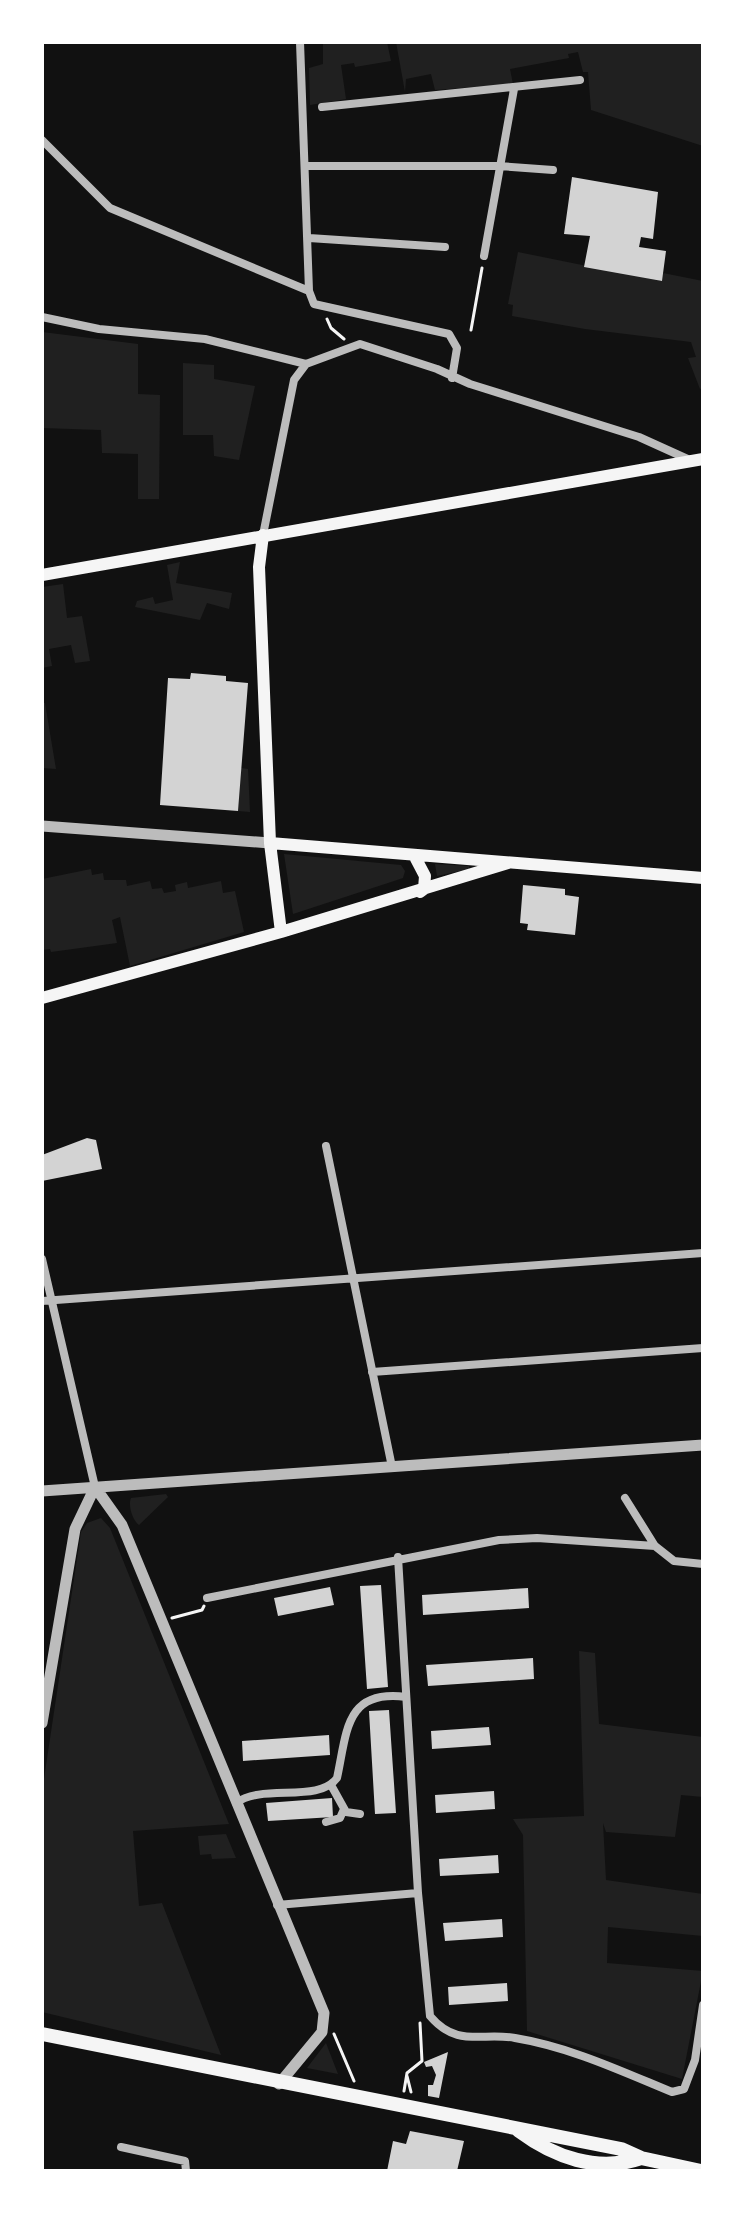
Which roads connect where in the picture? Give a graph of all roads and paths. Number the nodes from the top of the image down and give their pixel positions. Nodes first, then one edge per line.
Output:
1 (300, 42) edge
2 (580, 80) dead end
3 (514, 89) junction
4 (322, 107) dead end
5 (42, 140) edge
6 (306, 166) junction
7 (499, 166) junction
8 (553, 170) dead end
9 (309, 238) junction
10 (445, 247) dead end
11 (484, 256) joint
12 (309, 291) junction
13 (42, 317) edge
14 (331, 328) dead end
15 (471, 330) dead end
16 (346, 346) junction
17 (306, 364) junction
18 (452, 378) junction
19 (698, 460) edge
20 (263, 535) junction
21 (42, 575) edge
22 (42, 826) edge
23 (270, 843) junction
24 (414, 855) junction
25 (508, 863) junction
26 (703, 878) edge
27 (420, 892) junction
28 (281, 932) junction
29 (42, 998) edge
30 (326, 1146) dead end
31 (703, 1253) edge
32 (42, 1259) edge
33 (353, 1279) junction
34 (46, 1300) edge
35 (703, 1348) edge
36 (372, 1372) junction
37 (703, 1445) edge
38 (392, 1467) junction
39 (95, 1487) junction
40 (42, 1491) edge
41 (625, 1498) dead end
42 (655, 1546) junction
43 (398, 1557) junction
44 (703, 1564) edge
45 (207, 1598) joint
46 (162, 1621) junction
47 (406, 1697) junction
48 (42, 1723) edge
49 (331, 1785) junction
50 (236, 1803) junction
51 (344, 1809) junction
52 (360, 1814) dead end
53 (326, 1822) dead end
54 (418, 1893) junction
55 (277, 1905) junction
56 (703, 2005) edge
57 (428, 2011) junction
58 (332, 2031) dead end
59 (42, 2034) edge
60 (354, 2081) dead end
61 (279, 2084) junction
62 (407, 2109) junction
63 (518, 2131) junction
64 (121, 2147) dead end
65 (641, 2158) junction
66 (587, 2162) junction
67 (603, 2168) edge
68 (186, 2171) edge
69 (572, 2171) edge
70 (701, 2171) edge

1 - 6 street
2 - 3 street
3 - 4 street
3 - 7 street
5 - 12 street
6 - 7 street
6 - 9 street
7 - 8 street
7 - 11 street
9 - 10 street
9 - 12 street
11 - 15 path
12 - 18 street
13 - 17 street
14 - 16 path
16 - 17 street
16 - 18 street
17 - 20 street
18 - 19 street
19 - 20 main road
20 - 21 main road
20 - 23 main road
22 - 23 street
23 - 24 main road
23 - 28 main road
24 - 25 main road
24 - 27 main road
25 - 26 main road
25 - 27 main road
27 - 28 main road
28 - 29 main road
30 - 33 street
31 - 33 street
32 - 34 street
33 - 34 street
33 - 36 street
34 - 39 street
35 - 36 street
36 - 38 street
37 - 38 street
38 - 39 street
39 - 40 street
39 - 46 street
39 - 48 street
41 - 42 street
42 - 43 street
42 - 44 street
43 - 45 street
43 - 47 street
45 - 46 path
46 - 50 street
47 - 49 street
47 - 54 street
49 - 50 street
49 - 51 street
50 - 55 street
51 - 52 street
51 - 53 street
54 - 55 street
54 - 57 street
55 - 61 street
56 - 57 street
57 - 62 path
58 - 60 path
59 - 61 main road
61 - 62 main road
62 - 63 main road
63 - 65 main road
63 - 66 main road
64 - 68 street
65 - 67 main road
65 - 70 main road
66 - 67 main road
66 - 69 street

